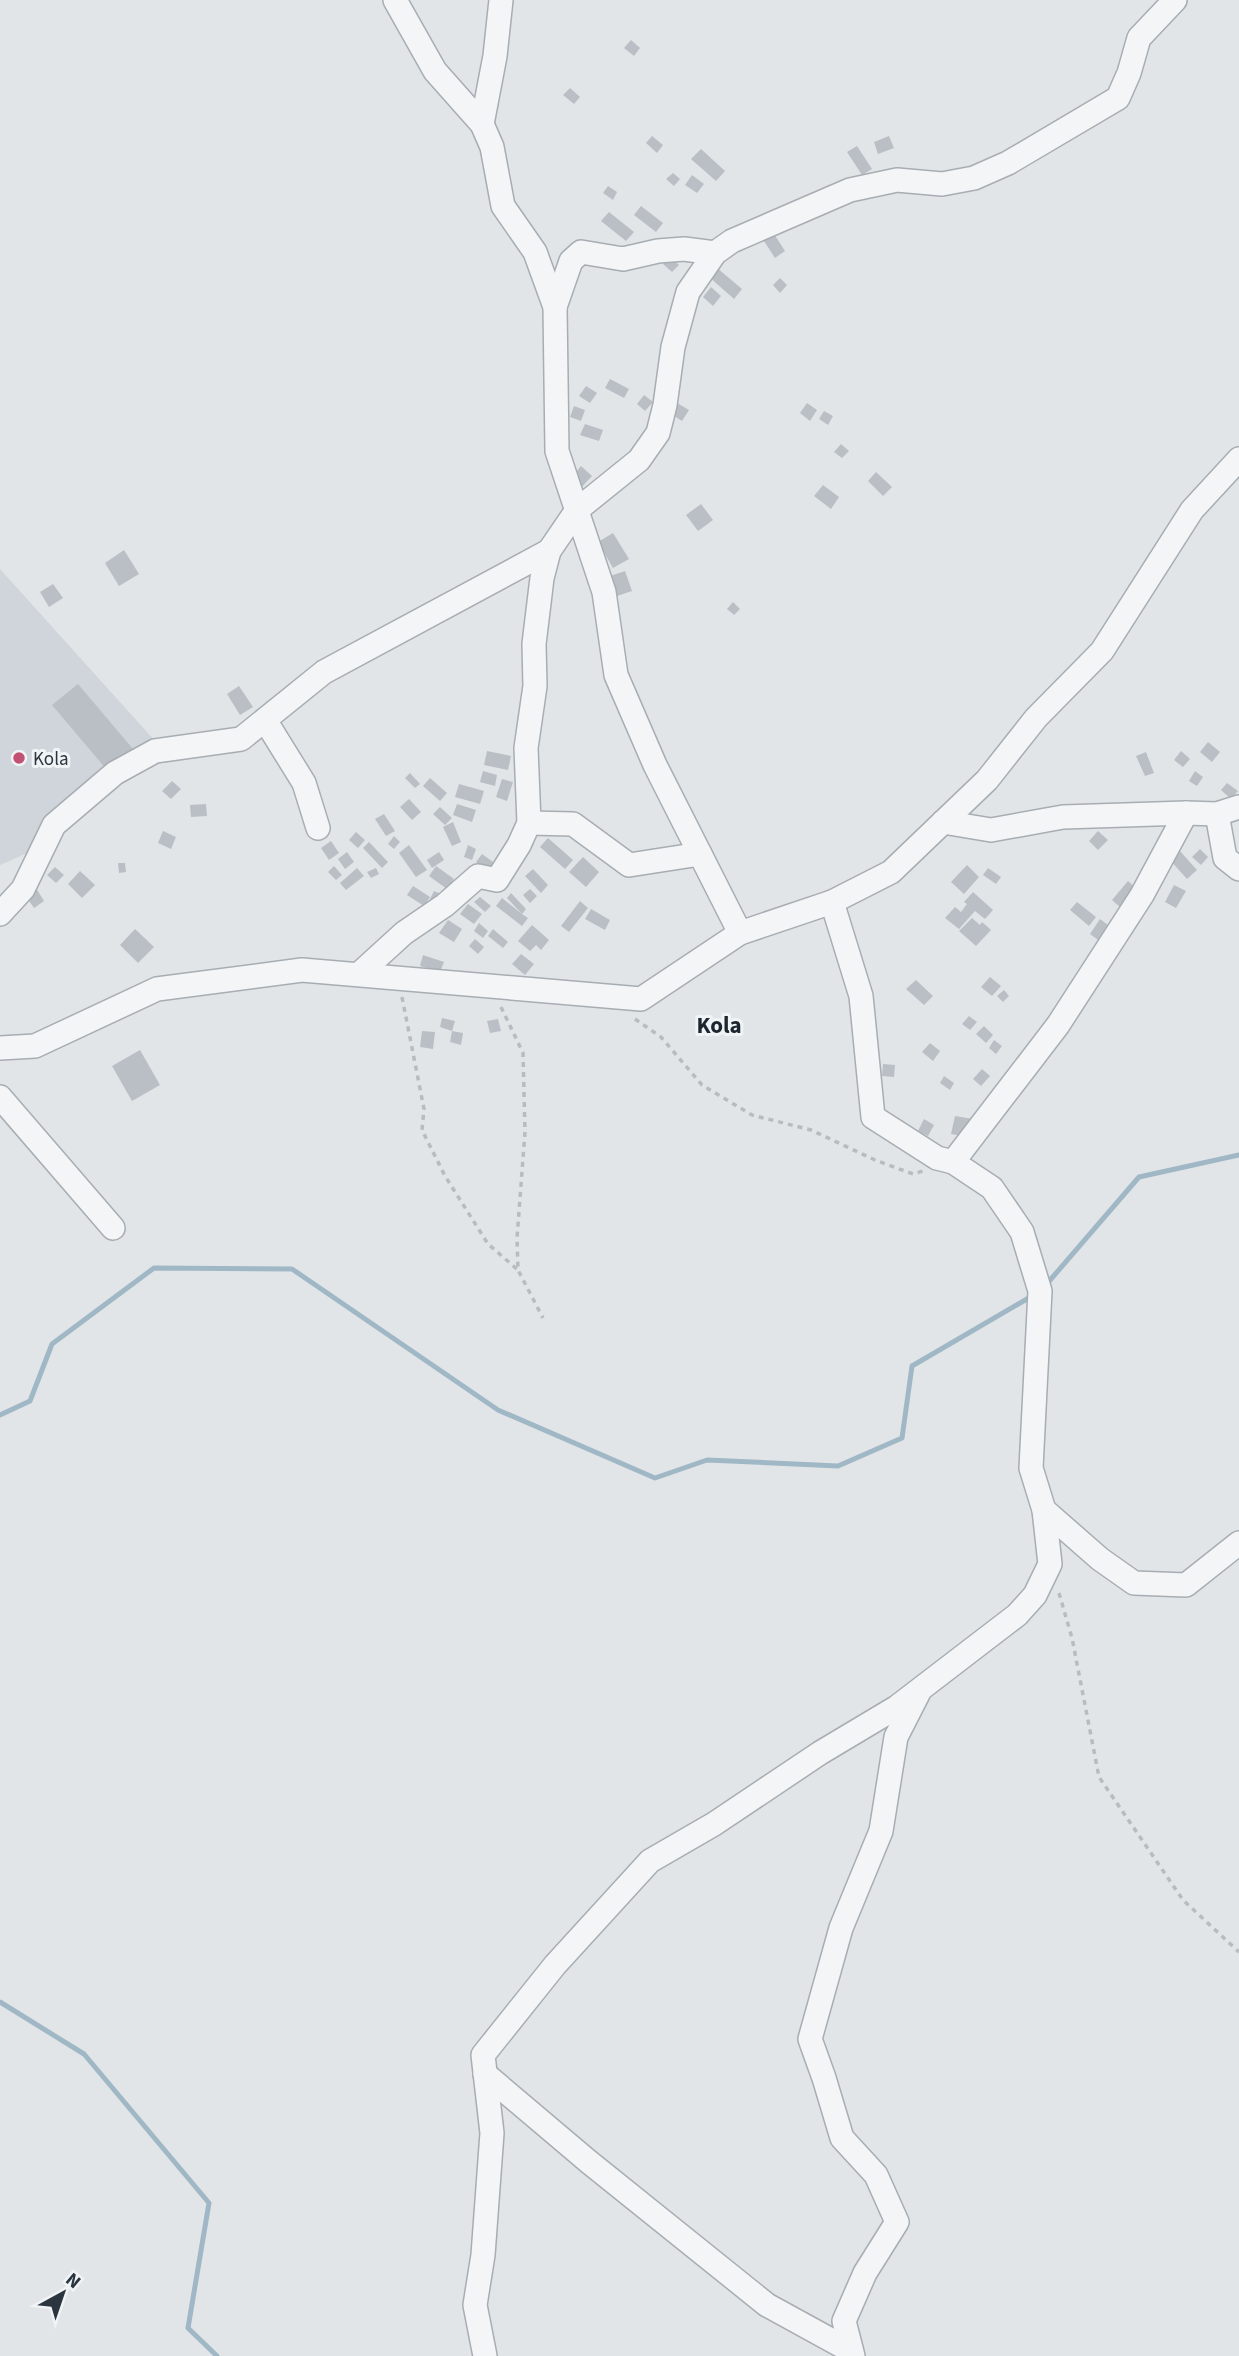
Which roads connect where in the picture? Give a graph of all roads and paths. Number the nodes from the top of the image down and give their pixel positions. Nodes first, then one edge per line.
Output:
1 (395, 0) edge
2 (501, 0) edge
3 (1175, 0) edge
4 (482, 124) junction
5 (715, 253) junction
6 (555, 307) junction
7 (1239, 459) edge
8 (577, 510) junction
9 (549, 551) junction
10 (265, 720) junction
11 (1228, 811) edge
12 (1186, 813) junction
13 (943, 822) junction
14 (529, 823) junction
15 (318, 828) dead end
16 (700, 854) junction
17 (1239, 869) edge
18 (832, 902) junction
19 (0, 914) edge
20 (740, 933) junction
21 (359, 974) junction
22 (398, 978) junction
23 (491, 986) junction
24 (631, 1016) dead end
25 (0, 1048) edge
26 (0, 1097) edge
27 (953, 1162) junction
28 (113, 1228) dead end
29 (517, 1270) junction
30 (543, 1318) dead end
31 (1044, 1510) junction
32 (1239, 1543) edge
33 (1050, 1564) junction
34 (921, 1688) junction
35 (1239, 1952) edge
36 (485, 2074) junction
37 (852, 2354) edge
38 (485, 2356) edge

1 - 4 street
2 - 4 street
3 - 5 street
4 - 6 street
5 - 6 street
5 - 8 street
6 - 8 street
7 - 13 street
8 - 9 street
8 - 16 street
9 - 10 street
9 - 14 street
10 - 15 street
10 - 19 street
11 - 12 street
11 - 17 street
12 - 13 street
12 - 27 street
13 - 18 street
14 - 16 street
14 - 21 street
16 - 20 street
18 - 20 street
18 - 27 street
20 - 23 street
21 - 22 street
21 - 25 street
22 - 23 street
22 - 29 path
23 - 29 path
24 - 27 path
26 - 28 street
27 - 31 street
29 - 30 path
31 - 32 street
31 - 33 street
33 - 34 street
33 - 35 path
34 - 36 street
34 - 37 street
36 - 37 street
36 - 38 street

